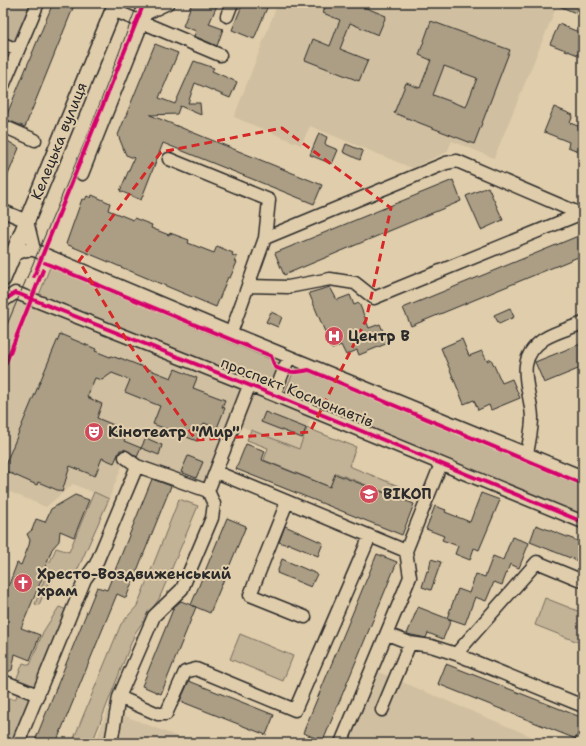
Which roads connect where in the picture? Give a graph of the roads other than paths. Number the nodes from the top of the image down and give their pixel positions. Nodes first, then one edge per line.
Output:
1 (38, 3) edge
2 (168, 3) edge
3 (232, 3) edge
4 (114, 6) edge
5 (146, 13) edge
6 (227, 16) dead end
7 (3, 44) edge
8 (18, 50) junction
9 (220, 55) dead end
10 (3, 86) edge
11 (3, 126) edge
12 (35, 140) dead end
13 (169, 159) dead end
14 (82, 174) dead end
15 (3, 211) edge
16 (581, 214) edge
17 (27, 221) junction
18 (265, 238) junction
19 (34, 250) junction
20 (13, 255) junction
21 (4, 277) edge
22 (248, 286) junction
23 (15, 293) junction
24 (3, 301) edge
25 (583, 322) edge
26 (230, 333) junction
27 (289, 357) junction
28 (249, 386) junction
29 (274, 395) junction
30 (527, 454) junction
31 (125, 457) dead end
32 (440, 464) junction
33 (137, 466) junction
34 (216, 472) junction
35 (583, 477) edge
36 (208, 491) junction
37 (287, 502) junction
38 (583, 522) edge
39 (370, 536) junction
40 (406, 551) junction
41 (583, 581) edge
42 (305, 617) dead end
43 (387, 634) junction
44 (410, 643) junction
45 (456, 654) junction
46 (3, 681) edge
47 (38, 695) junction
48 (119, 697) junction
49 (583, 706) edge
50 (382, 710) dead end
51 (18, 743) edge
52 (112, 743) edge
53 (340, 743) edge

1 - 8 street
2 - 5 street
3 - 6 street
4 - 5 street
4 - 17 main road, Келецька вулиця
5 - 9 street
5 - 14 street
7 - 8 street
8 - 10 street
11 - 12 street
13 - 18 street
15 - 17 street
16 - 18 street
16 - 22 street
17 - 19 street
17 - 20 main road, Келецька вулиця
18 - 22 street
19 - 20 street
19 - 26 street, проспект Космонавтів
20 - 21 main road, Келецька вулиця
21 - 23 street
22 - 26 street
23 - 24 street
23 - 28 street, проспект Космонавтів
25 - 30 street
26 - 27 street, проспект Космонавтів
27 - 29 street
27 - 30 street, проспект Космонавтів
28 - 29 street, проспект Космонавтів
28 - 34 street
29 - 32 street, проспект Космонавтів
30 - 35 street, проспект Космонавтів
31 - 33 street
32 - 38 street, проспект Космонавтів
32 - 40 street
33 - 36 street
33 - 47 street
34 - 36 street
34 - 37 street
36 - 48 street
37 - 39 street
37 - 42 street
39 - 40 street
39 - 48 street
40 - 43 street
41 - 45 street
43 - 44 street
43 - 53 street
44 - 45 street
44 - 50 street
45 - 49 street
46 - 47 street
47 - 51 street
48 - 52 street

